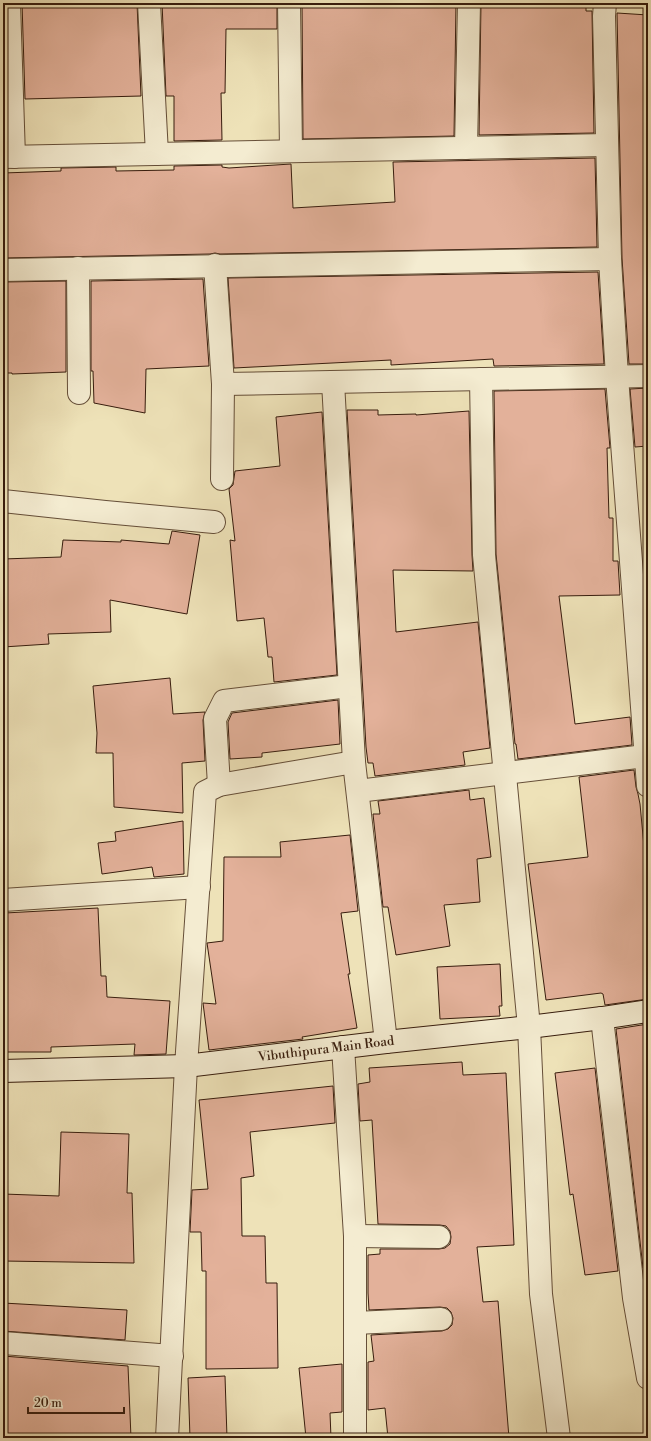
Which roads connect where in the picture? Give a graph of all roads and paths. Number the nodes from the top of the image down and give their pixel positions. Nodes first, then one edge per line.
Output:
1 (9, 3) edge
2 (149, 3) edge
3 (289, 3) edge
4 (469, 3) edge
5 (605, 3) edge
6 (606, 145) junction
7 (466, 148) junction
8 (291, 151) junction
9 (157, 154) junction
10 (9, 157) edge
11 (610, 259) junction
12 (215, 266) junction
13 (78, 268) junction
14 (3, 270) edge
15 (648, 376) edge
16 (617, 377) junction
17 (480, 379) junction
18 (333, 382) junction
19 (223, 384) junction
20 (79, 393) dead end
21 (222, 480) dead end
22 (3, 501) edge
23 (214, 522) dead end
24 (349, 686) junction
25 (645, 756) junction
26 (354, 762) junction
27 (506, 773) junction
28 (219, 785) junction
29 (648, 786) edge
30 (358, 791) junction
31 (199, 887) junction
32 (3, 900) edge
33 (648, 1011) edge
34 (602, 1018) junction
35 (529, 1027) junction
36 (386, 1042) junction
37 (343, 1047) junction
38 (186, 1066) junction
39 (3, 1071) edge
40 (355, 1236) junction
41 (439, 1237) dead end
42 (441, 1319) dead end
43 (355, 1323) junction
44 (3, 1343) edge
45 (172, 1356) junction
46 (648, 1378) edge
47 (167, 1438) edge
48 (355, 1438) edge
49 (559, 1438) edge

1 - 10 street
2 - 9 street
3 - 8 street
4 - 7 street
5 - 6 street
6 - 7 street
6 - 11 street
7 - 8 street
8 - 9 street
9 - 10 street
11 - 12 street
11 - 16 street
12 - 13 street
12 - 19 street
13 - 14 street
13 - 20 street
15 - 16 street
16 - 17 street
16 - 25 street
17 - 18 street
17 - 27 street
18 - 19 street
18 - 24 street
19 - 21 street
22 - 23 street
24 - 26 street
24 - 28 street
25 - 27 street
25 - 29 street
26 - 28 street
26 - 30 street
27 - 30 street
27 - 35 street
28 - 31 street
30 - 36 street
31 - 32 street
31 - 38 street
33 - 34 street, Vibuthipura Main Road
34 - 35 street, Vibuthipura Main Road
34 - 46 street
35 - 36 street, Vibuthipura Main Road
35 - 49 street
36 - 37 street, Vibuthipura Main Road
37 - 38 street, Vibuthipura Main Road
37 - 40 street
38 - 39 street, Vibuthipura Main Road
38 - 45 street
40 - 41 street
40 - 43 street
42 - 43 street
43 - 48 street
44 - 45 street
45 - 47 street

